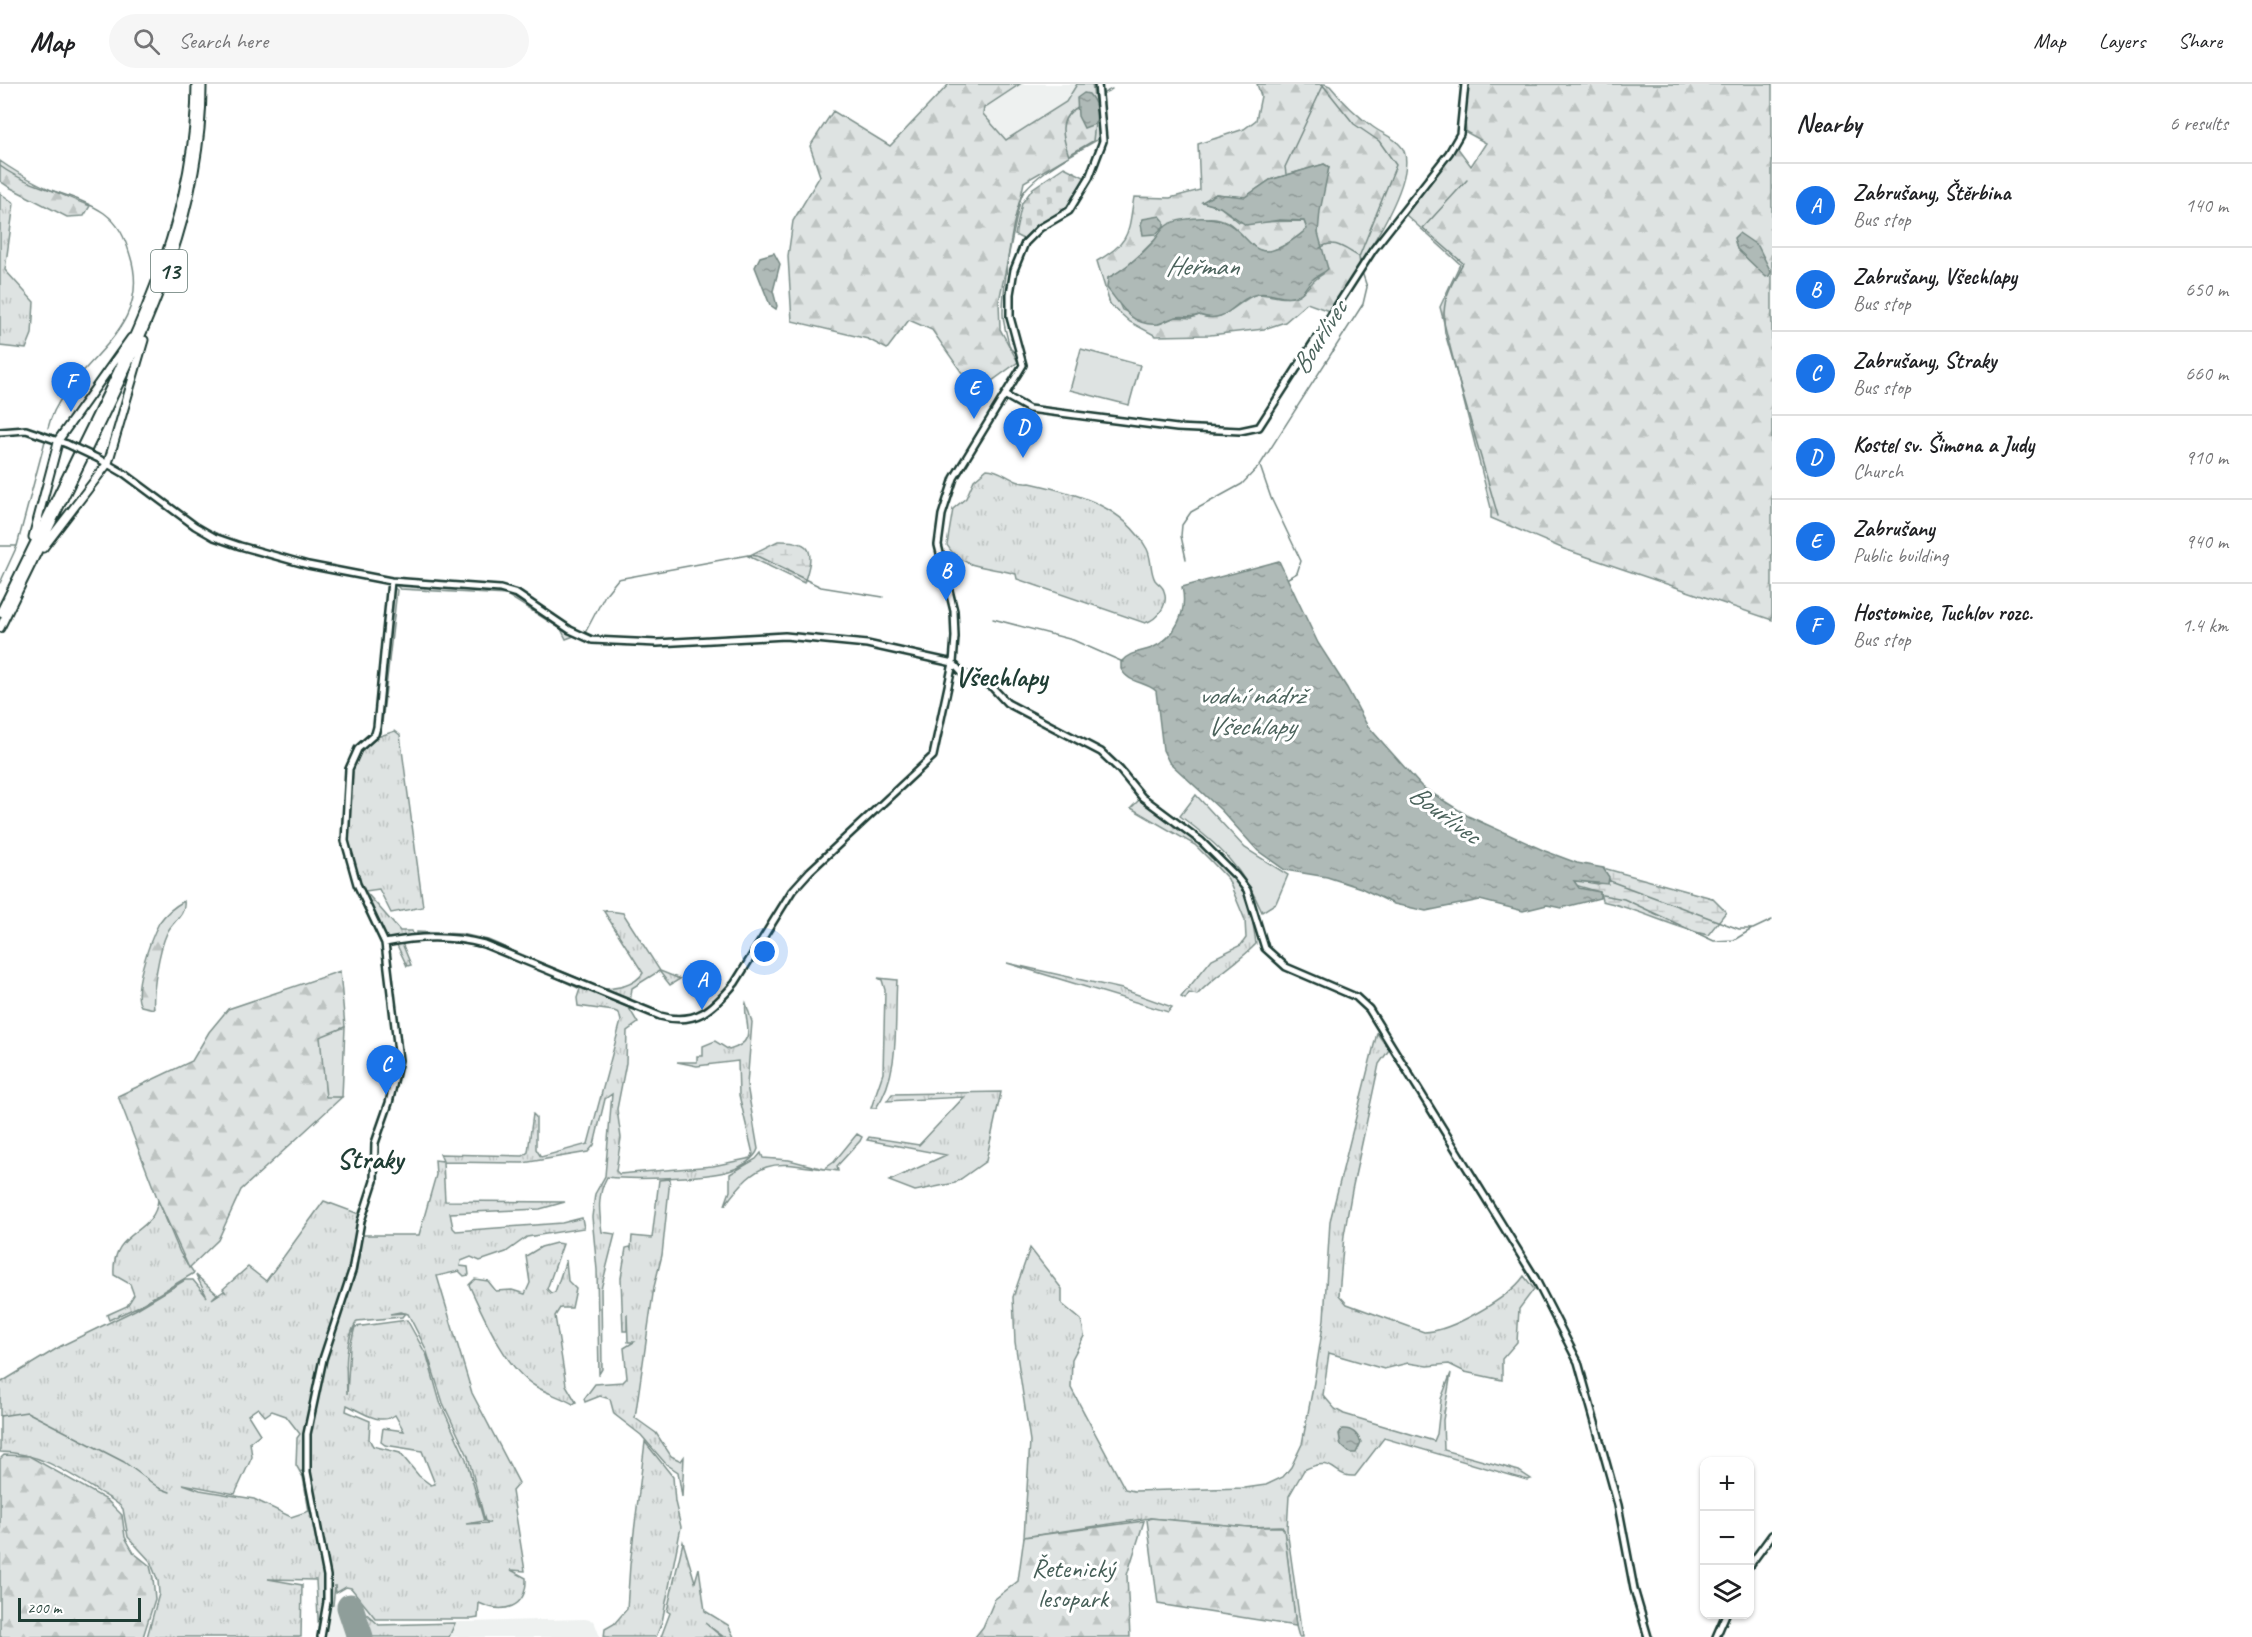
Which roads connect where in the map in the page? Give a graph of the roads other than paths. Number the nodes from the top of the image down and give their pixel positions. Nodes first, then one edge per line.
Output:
1 (196, 84) edge
2 (202, 84) edge
3 (1098, 84) edge
4 (1465, 84) edge
5 (150, 319) junction
6 (141, 323) junction
7 (1006, 396) junction
8 (0, 432) edge
9 (59, 439) junction
10 (108, 464) junction
11 (30, 559) junction
12 (391, 581) junction
13 (0, 613) edge
14 (0, 628) edge
15 (953, 663) junction
16 (385, 943) junction
17 (1772, 1535) edge
18 (1754, 1558) edge
19 (1724, 1619) edge
20 (321, 1637) edge
21 (1648, 1637) edge
22 (1716, 1637) edge

1 - 6 highway, 13
2 - 5 highway, 13
3 - 7 street
4 - 7 street
5 - 10 highway
5 - 11 highway, 13
6 - 9 highway
6 - 11 highway, 13
7 - 15 street
8 - 9 street
9 - 10 street, bridge
9 - 11 highway
10 - 11 highway
10 - 12 street
11 - 13 highway, 13
11 - 14 highway, 13
12 - 15 street
12 - 16 street
15 - 16 street
15 - 21 street
16 - 20 street
17 - 18 street
19 - 22 street

